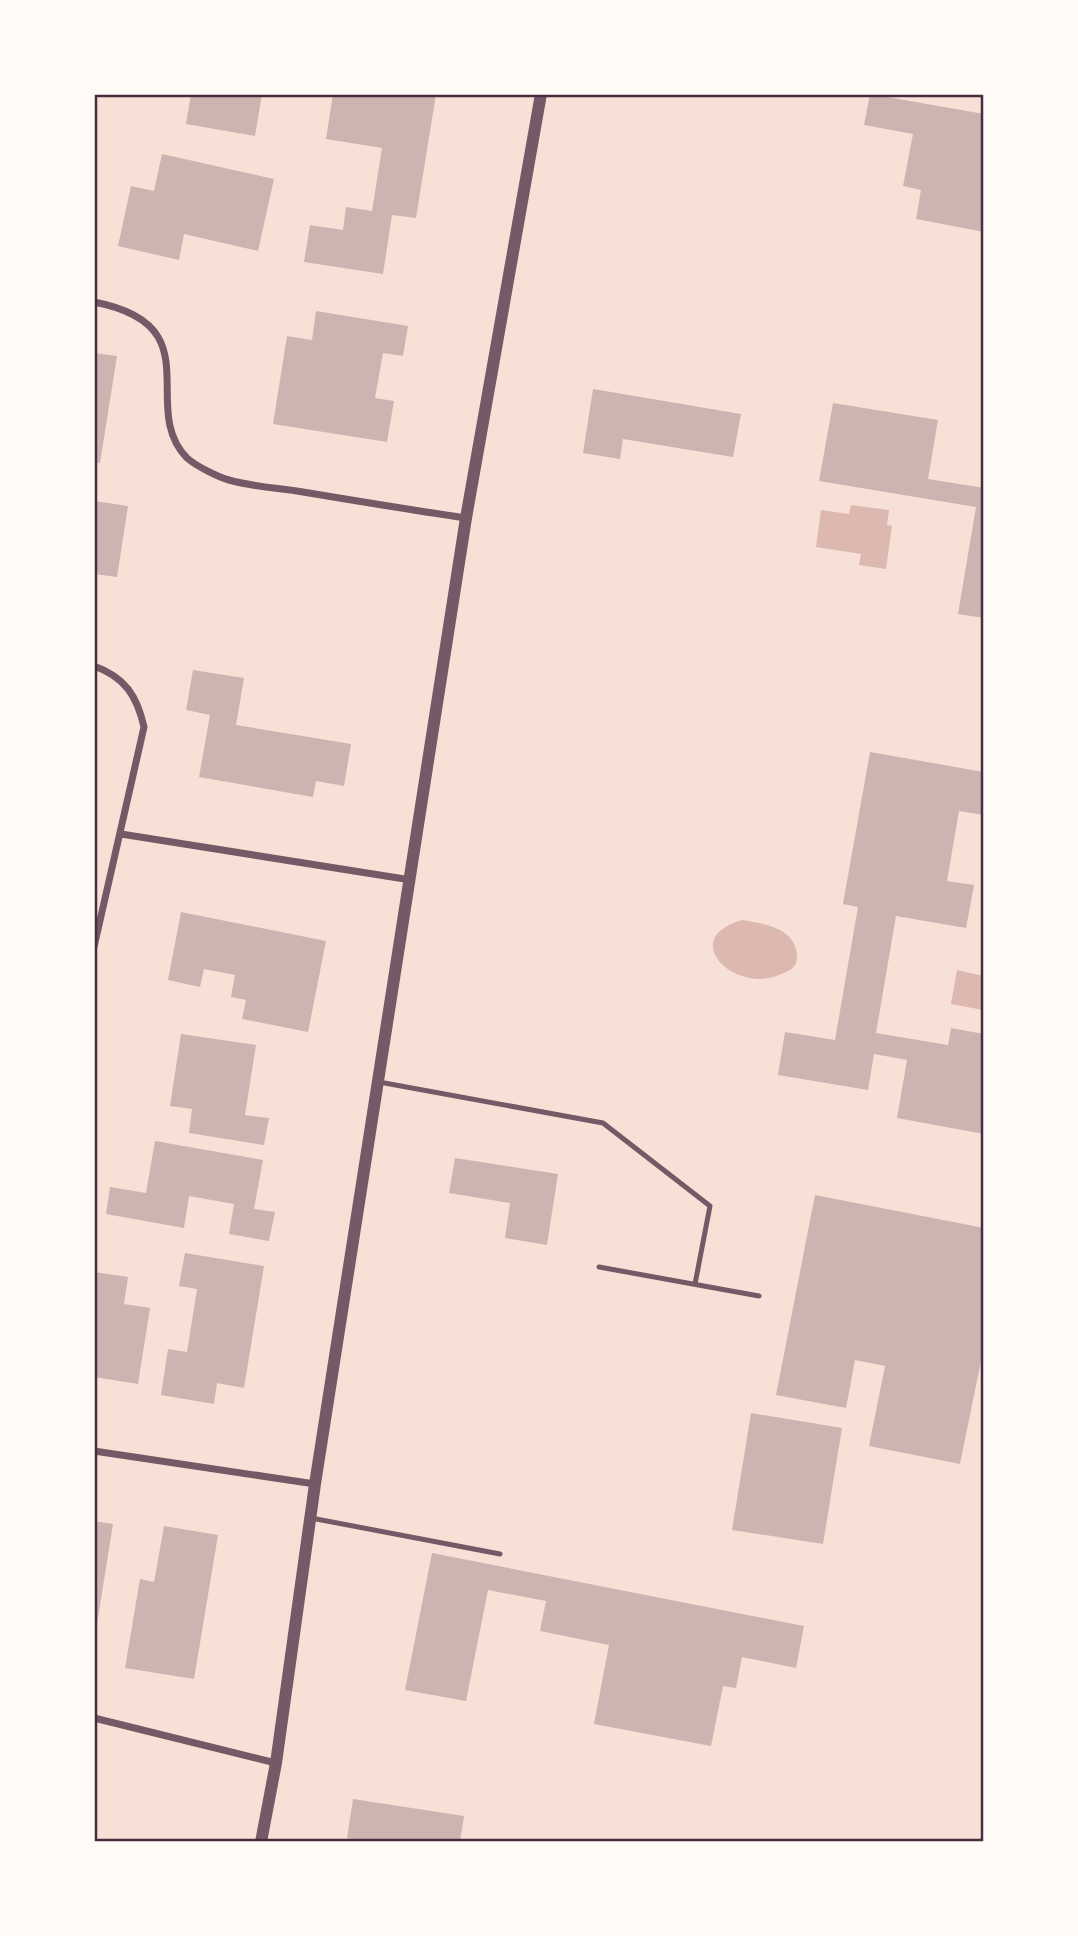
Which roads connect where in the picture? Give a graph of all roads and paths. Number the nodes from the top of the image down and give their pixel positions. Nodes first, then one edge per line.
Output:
1 (541, 94) edge
2 (94, 302) edge
3 (466, 518) junction
4 (94, 666) edge
5 (121, 834) junction
6 (411, 880) junction
7 (94, 947) edge
8 (379, 1082) junction
9 (599, 1267) dead end
10 (695, 1284) junction
11 (759, 1296) dead end
12 (94, 1451) edge
13 (315, 1484) junction
14 (311, 1518) junction
15 (500, 1554) dead end
16 (94, 1718) edge
17 (276, 1763) junction
18 (261, 1842) edge

1 - 3 street
2 - 3 street
3 - 6 street
4 - 5 street
5 - 6 street
5 - 7 street
6 - 8 street
8 - 10 lane
8 - 13 street
9 - 10 lane
10 - 11 lane
12 - 13 street
13 - 14 street
14 - 15 lane
14 - 17 street
16 - 17 street
17 - 18 street

